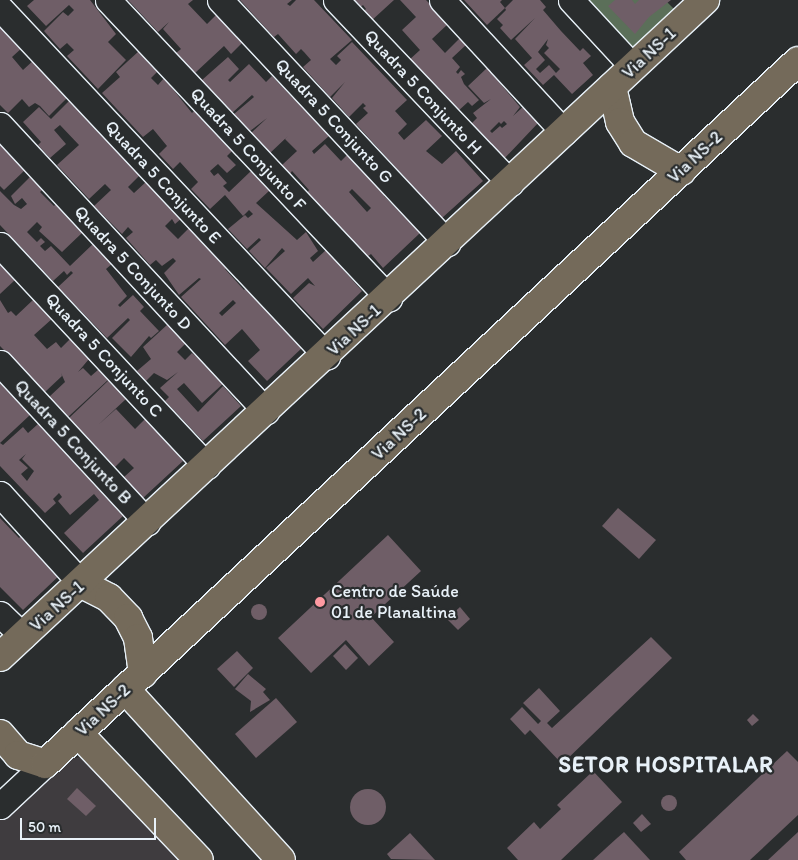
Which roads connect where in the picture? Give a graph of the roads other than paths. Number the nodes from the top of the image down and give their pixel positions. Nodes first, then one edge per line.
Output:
1 (108, 0) edge
2 (220, 0) edge
3 (336, 0) edge
4 (442, 0) edge
5 (571, 0) edge
6 (705, 0) edge
7 (0, 8) edge
8 (798, 61) edge
9 (633, 67) junction
10 (612, 87) junction
11 (0, 125) edge
12 (564, 132) junction
13 (681, 171) junction
14 (510, 183) junction
15 (447, 243) junction
16 (0, 245) edge
17 (389, 298) junction
18 (327, 356) junction
19 (0, 363) edge
20 (266, 411) junction
21 (207, 466) junction
22 (0, 494) edge
23 (147, 522) junction
24 (82, 584) junction
25 (0, 614) edge
26 (23, 636) junction
27 (0, 657) edge
28 (134, 682) junction
29 (78, 733) junction
30 (0, 734) edge
31 (45, 764) junction
32 (0, 806) edge
33 (199, 860) edge
34 (281, 860) edge

1 - 17 street, Quadra 5 Conjunto F
2 - 15 street, Quadra 5 Conjunto G
3 - 14 street, Quadra 5 Conjunto H
4 - 12 street
5 - 9 street
6 - 9 main road, Via NS-1
7 - 18 street, Quadra 5 Conjunto E
8 - 13 main road, Via NS-2
9 - 10 main road, Via NS-1
10 - 12 main road, Via NS-1
10 - 13 main road
11 - 20 street, Quadra 5 Conjunto D
12 - 14 main road, Via NS-1
13 - 28 main road, Via NS-2
14 - 15 main road, Via NS-1
15 - 17 main road, Via NS-1
16 - 21 street, Quadra 5 Conjunto C
17 - 18 main road, Via NS-1
18 - 20 main road, Via NS-1
19 - 23 street, Quadra 5 Conjunto B
20 - 21 main road, Via NS-1
21 - 23 main road, Via NS-1
22 - 24 street
23 - 24 main road, Via NS-1
24 - 26 main road, Via NS-1
24 - 28 main road
25 - 26 street
26 - 27 main road, Via NS-1
28 - 29 main road, Via NS-2
28 - 34 main road
29 - 31 main road, Via NS-2
29 - 33 main road
30 - 31 main road
31 - 32 street, Via NS-2

